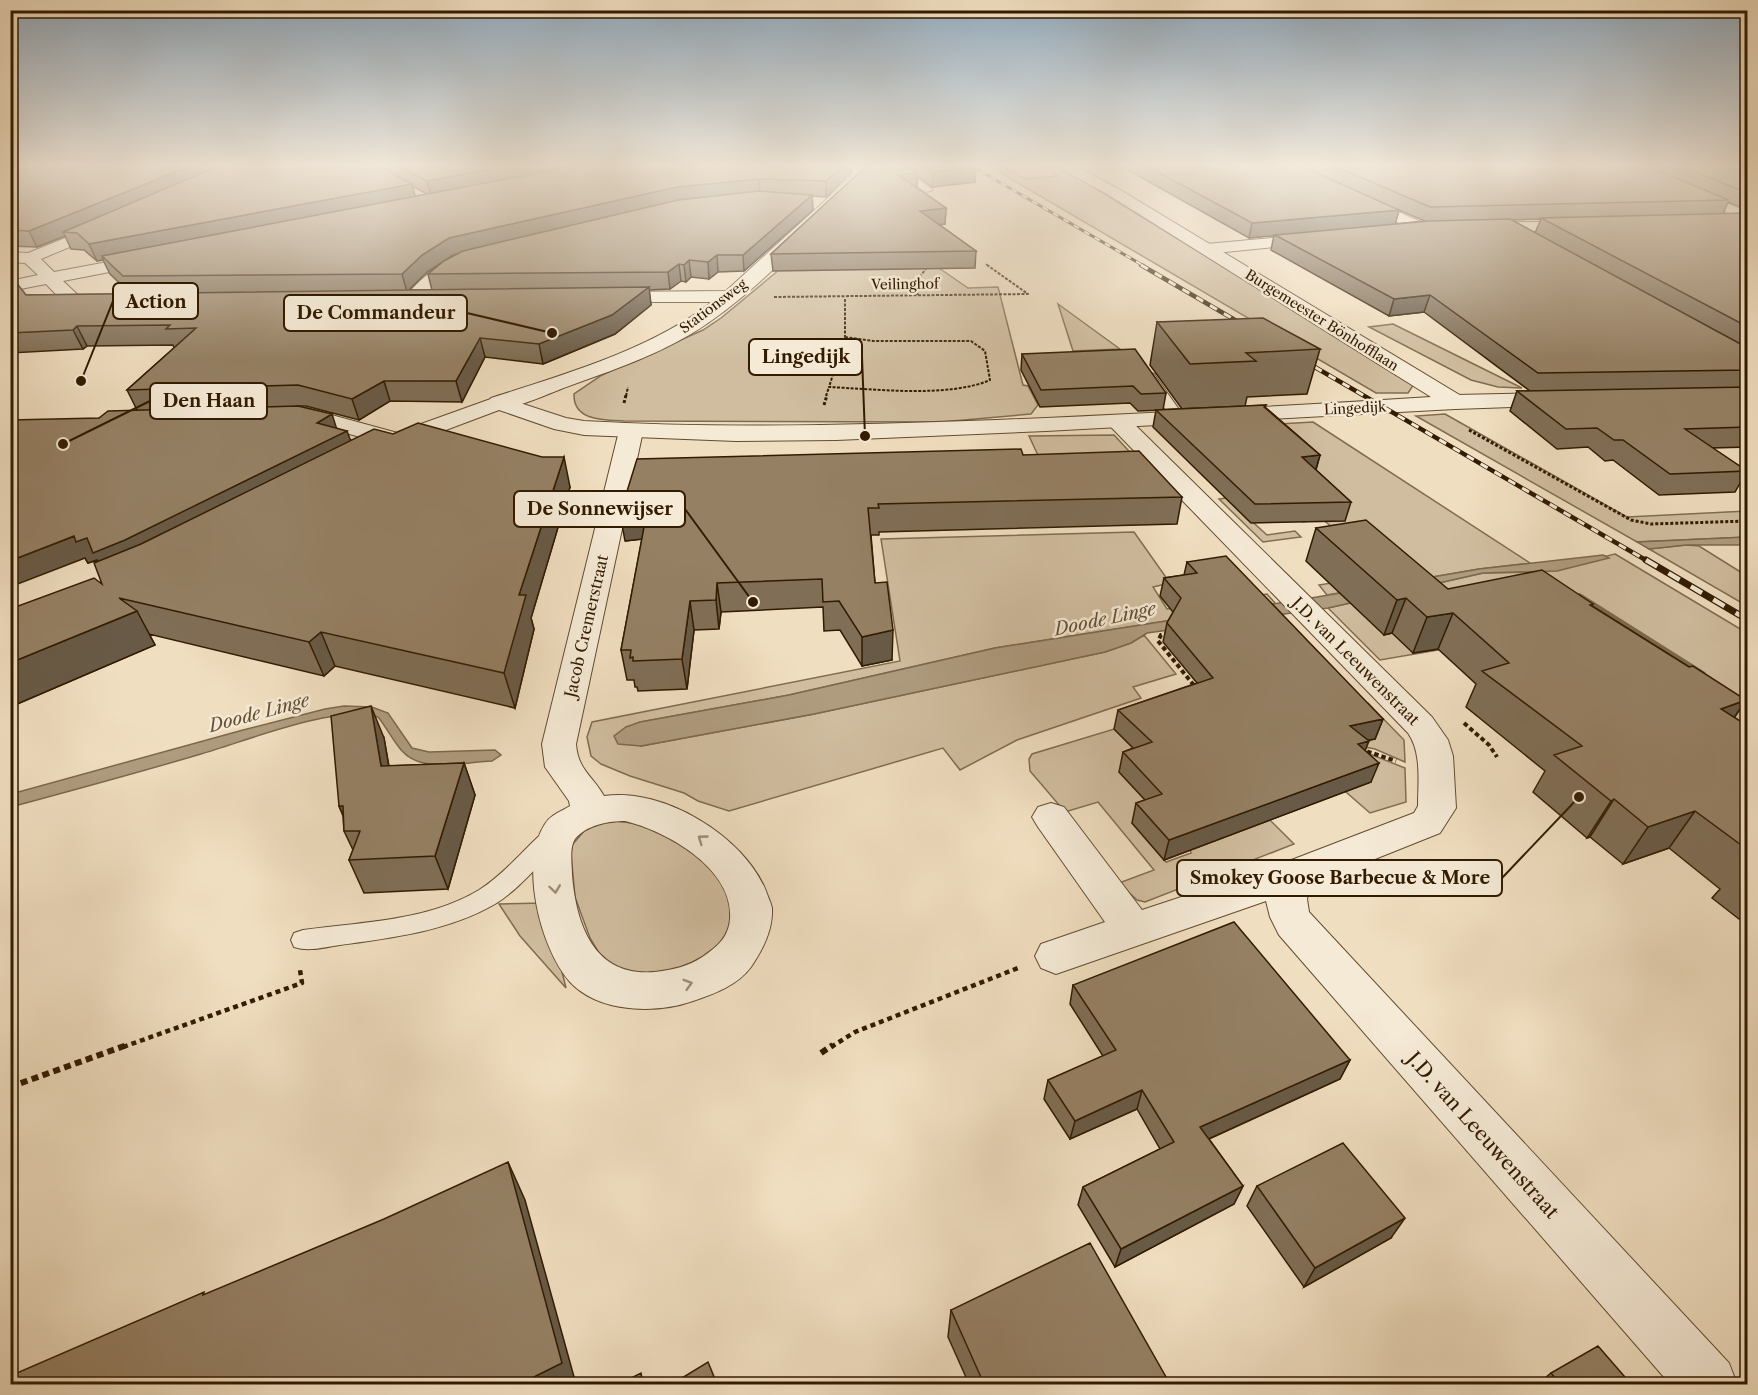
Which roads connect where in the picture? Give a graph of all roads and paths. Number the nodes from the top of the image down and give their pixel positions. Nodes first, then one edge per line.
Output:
1 (98, 230) edge
2 (801, 230) edge
3 (1174, 230) edge
4 (1414, 230) edge
5 (1514, 230) edge
6 (1389, 232) edge
7 (1332, 238) edge
8 (1541, 246) edge
9 (1206, 249) junction
10 (166, 255) edge
11 (483, 255) edge
12 (10, 257) edge
13 (30, 258) junction
14 (986, 264) dead end
15 (926, 269) edge
16 (49, 278) junction
17 (10, 286) edge
18 (917, 295) junction
19 (729, 296) junction
20 (588, 297) edge
21 (390, 299) edge
22 (413, 299) junction
23 (436, 299) edge
24 (845, 299) dead end
25 (122, 303) edge
26 (844, 337) junction
27 (1140, 363) edge
28 (605, 365) junction
29 (828, 387) junction
30 (1584, 400) edge
31 (1455, 402) junction
32 (500, 403) junction
33 (1423, 404) junction
34 (271, 416) edge
35 (1178, 418) junction
36 (1119, 422) junction
37 (631, 431) junction
38 (821, 433) junction
39 (397, 440) junction
40 (367, 455) edge
41 (1748, 521) edge
42 (1172, 633) edge
43 (1198, 691) edge
44 (1350, 747) edge
45 (1436, 777) junction
46 (1051, 817) dead end
47 (574, 822) junction
48 (1295, 875) junction
49 (1133, 930) junction
50 (313, 938) joint
51 (1056, 956) joint
52 (821, 1053) dead end
53 (10, 1087) edge
54 (1708, 1384) edge

1 - 13 street
2 - 19 street, Stationsweg
3 - 9 street, Burgemeester Bönhofflaan
4 - 6 street
5 - 8 street
7 - 9 street
9 - 31 street, Burgemeester Bönhofflaan
10 - 16 street
11 - 22 street
12 - 13 street
13 - 16 street
14 - 18 path, Veilinghof
15 - 18 path
16 - 17 street
16 - 25 street
18 - 19 path, Veilinghof
19 - 20 street
19 - 28 street, Stationsweg
21 - 22 street
22 - 23 street
24 - 26 path
26 - 29 path
26 - 29 path
27 - 35 lane
28 - 32 street, Stationsweg
28 - 37 path
29 - 38 path
30 - 31 street, Lingedijk
31 - 33 street, Lingedijk
32 - 37 street, Lingedijk
32 - 39 street, Stationsweg
33 - 35 street, Lingedijk
33 - 41 path
34 - 39 street
35 - 36 street, Lingedijk
36 - 38 street, Lingedijk
36 - 45 street, J.D. van Leeuwenstraat
37 - 38 street, Lingedijk
37 - 47 street, Jacob Cremerstraat
39 - 40 street, Stationsweg
42 - 43 path
44 - 45 path
45 - 48 street, J.D. van Leeuwenstraat
46 - 49 street
47 -> 47 street
47 - 50 lane
48 - 49 street, J.D. van Leeuwenstraat
48 - 54 street, J.D. van Leeuwenstraat
49 - 51 street, J.D. van Leeuwenstraat
50 - 53 path
51 - 52 path

